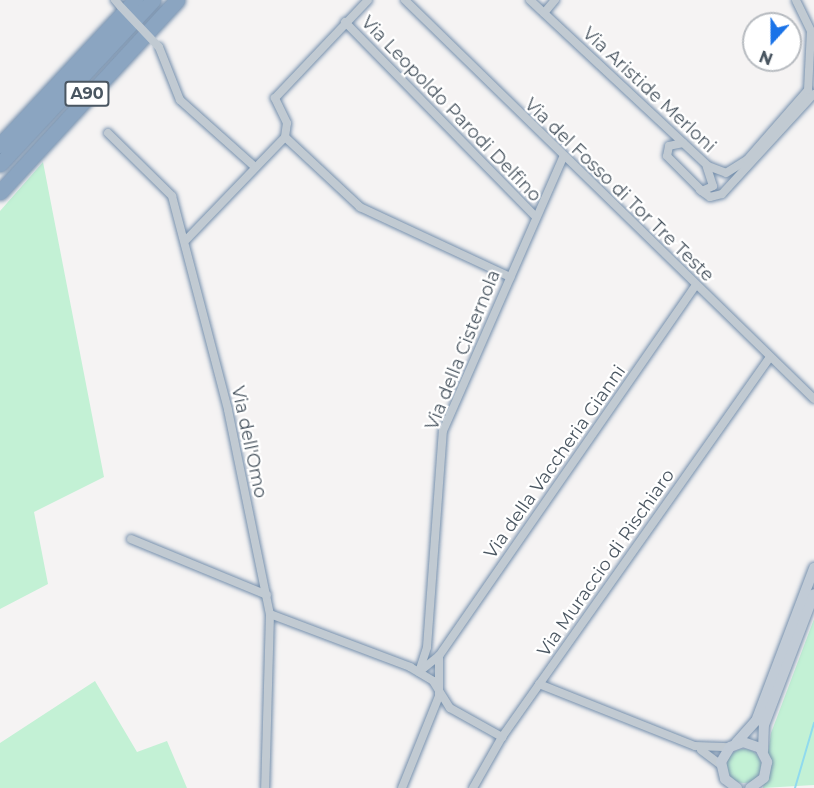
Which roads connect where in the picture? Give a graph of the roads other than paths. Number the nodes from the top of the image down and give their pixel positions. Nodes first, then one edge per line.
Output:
1 (115, 0) edge
2 (135, 0) edge
3 (153, 0) edge
4 (177, 0) edge
5 (368, 0) edge
6 (405, 0) edge
7 (530, 0) edge
8 (555, 0) edge
9 (796, 0) edge
10 (544, 13) junction
11 (345, 22) junction
12 (814, 79) edge
13 (811, 92) edge
14 (108, 134) dead end
15 (285, 137) junction
16 (683, 143) junction
17 (0, 145) edge
18 (563, 157) junction
19 (0, 164) edge
20 (706, 165) junction
21 (255, 168) junction
22 (3, 189) edge
23 (700, 190) junction
24 (536, 217) junction
25 (186, 240) junction
26 (510, 277) junction
27 (696, 285) junction
28 (769, 359) junction
29 (814, 399) edge
30 (130, 539) dead end
31 (814, 568) edge
32 (814, 594) edge
33 (267, 595) junction
34 (270, 614) junction
35 (426, 650) junction
36 (439, 656) junction
37 (419, 672) junction
38 (539, 684) junction
39 (439, 696) junction
40 (502, 736) junction
41 (733, 745) junction
42 (695, 746) junction
43 (763, 751) junction
44 (721, 765) junction
45 (725, 783) edge
46 (265, 788) edge
47 (402, 788) edge
48 (473, 788) edge
49 (737, 788) edge
50 (750, 788) edge

1 - 21 street, bridge
2 - 17 highway
3 - 19 highway, A90
4 - 22 highway, A90
5 - 11 street
6 - 18 street, Via del Fosso di Tor Tre Teste
7 - 10 street, Via Aristide Merloni
8 - 10 street
9 - 13 street
10 - 16 street, Via Aristide Merloni
11 - 15 street
11 - 24 street, Via Leopoldo Parodi Delfino
12 - 13 street
13 - 20 street, Via Aristide Merloni
13 - 23 street
14 - 25 street, Via dell'Omo
15 - 21 street
15 - 26 street
16 - 20 street, Via Aristide Merloni
16 - 23 street
18 - 24 street, Via della Cisternola
18 - 27 street, Via del Fosso di Tor Tre Teste
20 - 23 street
21 - 25 street
24 - 26 street, Via della Cisternola
25 - 33 street, Via dell'Omo
26 - 35 street, Via della Cisternola
27 - 28 street, Via del Fosso di Tor Tre Teste
27 - 36 street, Via della Vaccheria Gianni
28 - 29 street, Via del Fosso di Tor Tre Teste
28 - 38 street, Via Muraccio di Rischiaro
30 - 33 street
31 - 41 main road
32 - 43 main road
33 - 34 street, Via dell'Omo
34 - 37 street
34 - 46 street, Via dell'Omo
35 - 36 street
35 - 37 street, Via della Cisternola
36 - 37 street, Via della Vaccheria Gianni
36 - 39 street
37 - 39 street
38 - 40 street, Via Muraccio di Rischiaro
38 - 42 street
39 - 40 street
39 - 47 street
40 - 48 street, Via Muraccio di Rischiaro
41 - 42 street
41 - 43 main road
41 - 44 main road
42 - 44 street
43 - 50 main road
44 - 45 main road
45 - 49 main road

